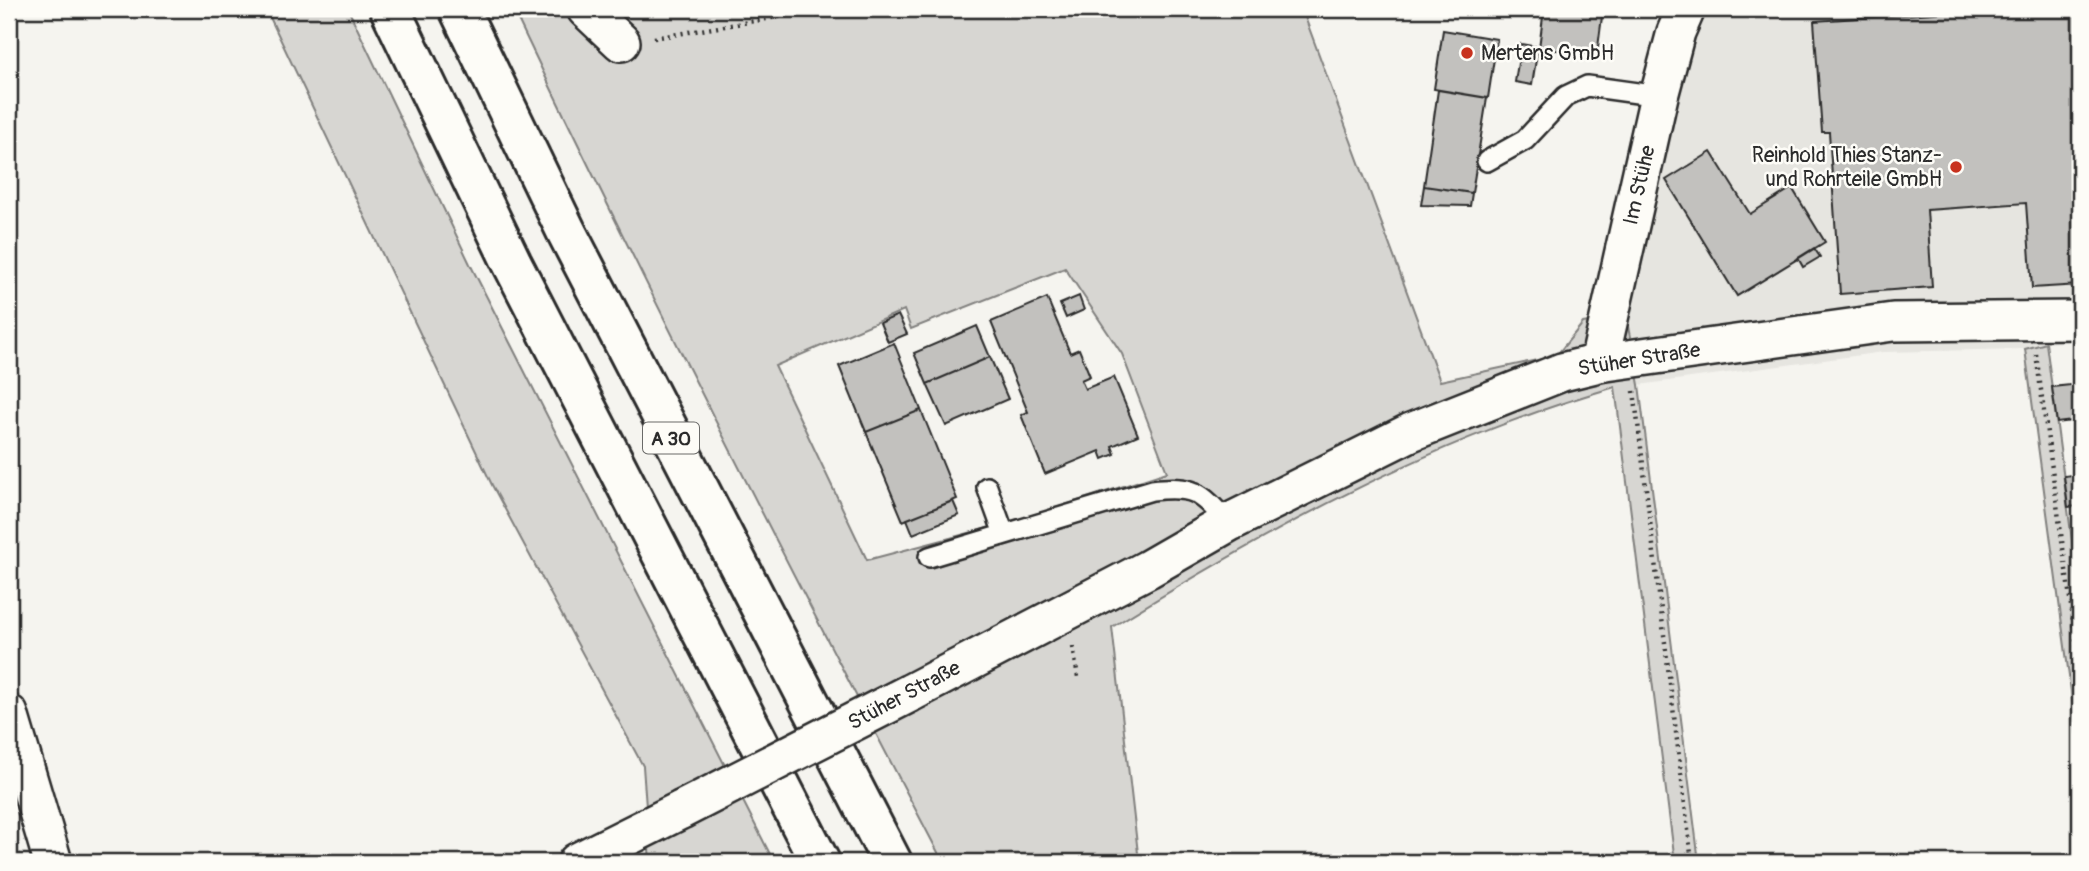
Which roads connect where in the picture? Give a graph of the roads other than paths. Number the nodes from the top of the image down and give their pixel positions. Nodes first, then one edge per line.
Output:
1 (390, 9) edge
2 (459, 9) edge
3 (586, 9) edge
4 (1686, 9) edge
5 (621, 42) road end
6 (1659, 96) junction
7 (1487, 161) dead end
8 (2080, 320) edge
9 (1614, 361) junction
10 (987, 488) dead end
11 (1228, 523) junction
12 (1004, 534) junction
13 (929, 557) dead end
14 (9, 714) edge
15 (53, 862) edge
16 (577, 862) edge
17 (820, 862) edge
18 (892, 862) edge

1 - 17 highway, A 30
2 - 18 highway, A 30
3 - 5 street
4 - 6 street, Im Stühe
6 - 7 lane
6 - 9 street, Im Stühe
8 - 9 street, Stüher Straße
9 - 11 street, Stüher Straße
10 - 12 lane
11 - 12 lane
11 - 16 street, Stüher Straße, bridge
12 - 13 lane
14 - 15 street

